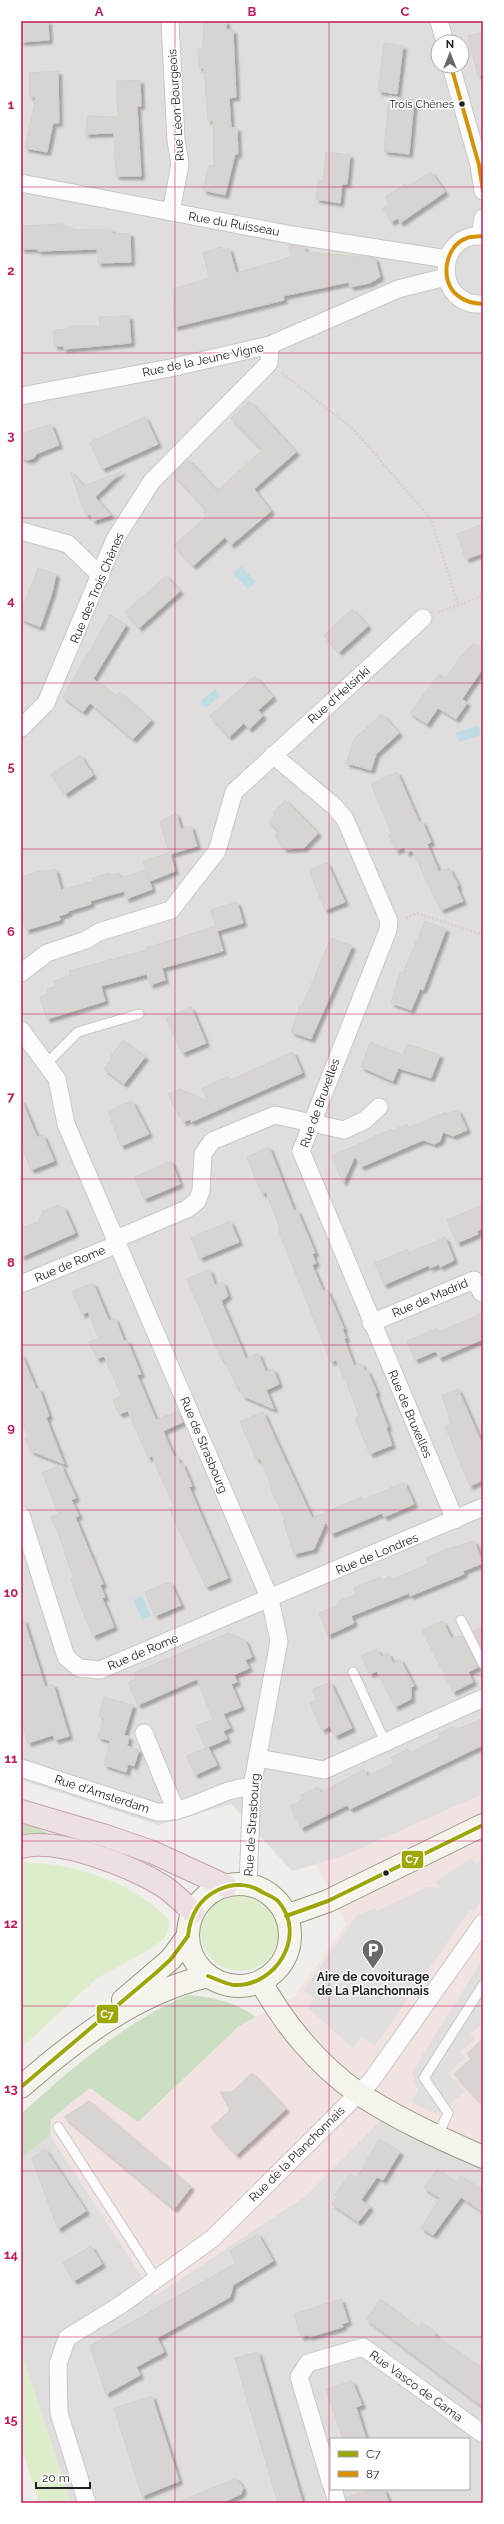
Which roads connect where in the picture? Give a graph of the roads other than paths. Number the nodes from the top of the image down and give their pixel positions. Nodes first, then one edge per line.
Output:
1 (170, 21) edge
2 (439, 21) edge
3 (443, 34) edge
4 (453, 74) edge
5 (21, 183) edge
6 (483, 191) edge
7 (171, 212) junction
8 (483, 218) edge
9 (482, 236) edge
10 (447, 258) junction
11 (446, 277) junction
12 (483, 304) edge
13 (270, 345) junction
14 (21, 396) edge
15 (21, 531) edge
16 (101, 576) junction
17 (423, 618) road end
18 (21, 728) edge
19 (274, 755) junction
20 (21, 973) edge
21 (139, 1014) dead end
22 (21, 1030) edge
23 (47, 1063) junction
24 (379, 1107) dead end
25 (312, 1122) junction
26 (117, 1241) junction
27 (21, 1284) edge
28 (482, 1293) dead end
29 (371, 1323) junction
30 (483, 1508) edge
31 (21, 1515) edge
32 (455, 1520) junction
33 (270, 1599) junction
34 (461, 1620) dead end
35 (483, 1664) edge
36 (353, 1672) dead end
37 (483, 1698) edge
38 (144, 1733) dead end
39 (385, 1742) junction
40 (258, 1758) junction
41 (21, 1768) edge
42 (252, 1787) junction
43 (21, 1811) edge
44 (176, 1811) junction
45 (483, 1825) edge
46 (21, 1847) edge
47 (248, 1885) junction
48 (226, 1886) junction
49 (194, 1912) junction
50 (286, 1916) junction
51 (483, 1923) edge
52 (188, 1936) junction
53 (208, 1976) junction
54 (161, 1980) junction
55 (261, 1982) junction
56 (483, 1985) edge
57 (21, 2087) edge
58 (358, 2092) junction
59 (58, 2127) dead end
60 (437, 2137) junction
61 (483, 2157) edge
62 (156, 2279) junction
63 (483, 2434) edge
64 (330, 2481) edge
65 (333, 2490) edge
66 (87, 2503) edge
67 (337, 2503) edge

1 - 7 street, Rue Léon Bourgeois
2 - 3 street
4 - 6 street
5 - 7 street, Rue du Ruisseau
7 - 10 street, Rue du Ruisseau
8 - 9 street
9 - 10 street
10 - 11 street
11 - 12 street
11 - 13 street, Rue de la Jeune Vigne
13 - 14 street, Rue de la Jeune Vigne
13 - 16 street, Rue des Trois Chênes
15 - 16 street
16 - 18 street, Rue des Trois Chênes
17 - 19 street, Rue d'Helsinki
19 - 20 street, Rue d'Helsinki
19 - 25 street, Rue de Bruxelles
21 - 23 lane
22 - 23 street, Rue de Strasbourg
23 - 26 street, Rue de Strasbourg
24 - 25 street
25 - 26 street, Rue de Rome
25 - 29 street, Rue de Bruxelles
26 - 27 street, Rue de Rome
26 - 33 street, Rue de Strasbourg
28 - 29 street, Rue de Madrid
29 - 32 street, Rue de Bruxelles
30 - 32 street, Rue de Londres
31 - 33 street, Rue de Rome
32 - 33 street, Rue de Londres
33 - 40 street, Rue de Strasbourg
34 - 35 lane
36 - 39 lane
37 - 39 street
38 - 44 street
39 - 40 street
40 - 42 street, Rue de Strasbourg
41 - 44 street, Rue d'Amsterdam
42 - 44 street, Rue d'Amsterdam
42 - 47 street, Rue de Strasbourg
43 - 48 highway
45 - 50 street
46 - 49 highway
47 - 48 street
47 - 50 street
48 - 49 street
49 - 52 street
50 - 55 street
51 - 58 street, Rue de la Planchonnais
52 - 53 street
52 - 54 street
53 - 54 street
53 - 55 street
54 - 57 street
55 - 58 street
56 - 60 lane
58 - 60 street
58 - 62 street, Rue de la Planchonnais
59 - 62 lane
60 - 61 street
62 - 66 street, Rue de la Planchonnais
63 - 64 street, Rue Vasco de Gama
65 - 67 street

